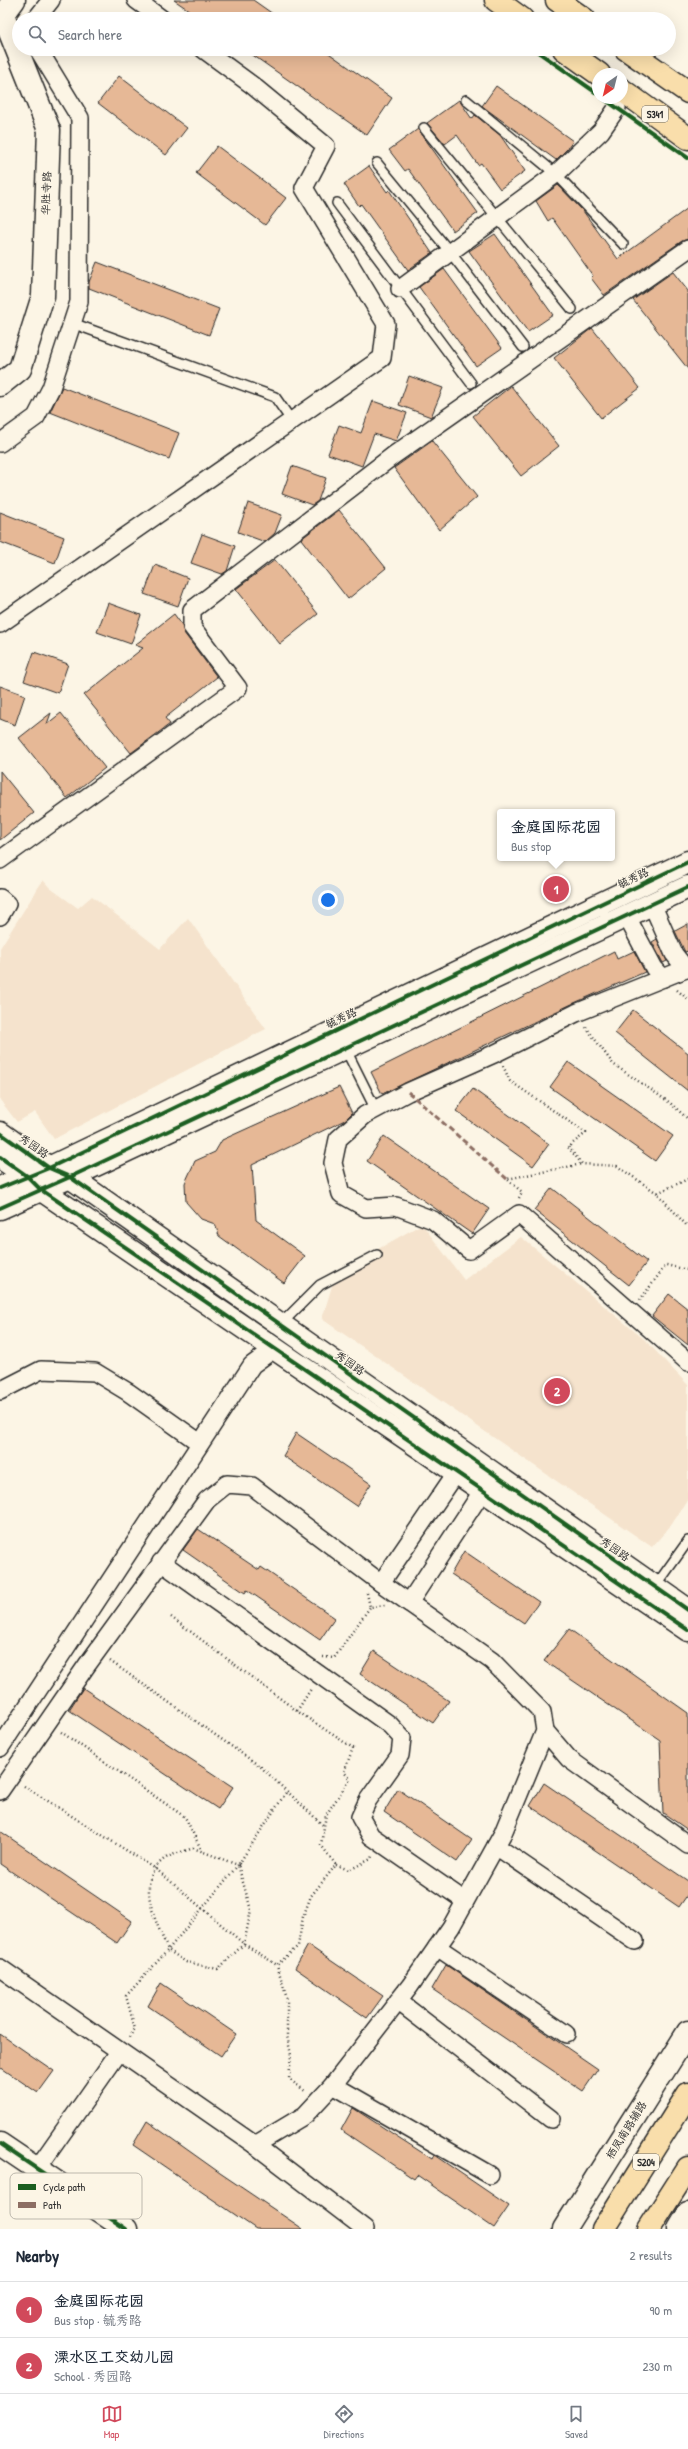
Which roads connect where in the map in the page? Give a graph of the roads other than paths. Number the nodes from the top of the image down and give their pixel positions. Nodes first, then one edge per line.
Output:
1 (14, 0) edge
2 (51, 0) edge
3 (136, 0) edge
4 (496, 0) edge
5 (556, 0) edge
6 (42, 12) edge
7 (152, 12) edge
8 (512, 12) edge
9 (574, 12) edge
10 (12, 38) edge
11 (19, 56) edge
12 (42, 56) edge
13 (213, 56) edge
14 (574, 56) edge
15 (636, 56) edge
16 (592, 69) edge
17 (688, 92) edge
18 (466, 100) dead end
19 (617, 104) edge
20 (628, 104) edge
21 (424, 128) dead end
22 (688, 138) edge
23 (377, 163) dead end
24 (556, 174) junction
25 (337, 203) dead end
26 (498, 217) junction
27 (623, 244) dead end
28 (688, 249) edge
29 (450, 252) junction
30 (400, 289) junction
31 (572, 309) dead end
32 (72, 323) junction
33 (523, 347) dead end
34 (471, 383) dead end
35 (0, 385) edge
36 (291, 420) junction
37 (0, 443) edge
38 (0, 624) edge
39 (0, 860) edge
40 (688, 862) edge
41 (688, 887) edge
42 (0, 898) edge
43 (652, 904) junction
44 (0, 916) edge
45 (627, 917) junction
46 (687, 968) edge
47 (663, 978) junction
48 (345, 1048) junction
49 (376, 1110) junction
50 (0, 1133) edge
51 (0, 1157) edge
52 (49, 1168) junction
53 (70, 1177) junction
54 (34, 1183) junction
55 (0, 1188) edge
56 (0, 1208) edge
57 (377, 1255) dead end
58 (280, 1324) junction
59 (274, 1349) junction
60 (688, 1362) edge
61 (0, 1391) edge
62 (200, 1443) junction
63 (462, 1464) junction
64 (488, 1483) junction
65 (688, 1541) edge
66 (162, 1562) junction
67 (381, 1583) junction
68 (655, 1587) junction
69 (409, 1602) junction
70 (688, 1610) edge
71 (688, 1630) edge
72 (544, 1732) junction
73 (0, 1748) edge
74 (0, 1791) edge
75 (688, 1845) edge
76 (496, 1846) junction
77 (465, 1901) junction
78 (635, 1941) dead end
79 (437, 1947) junction
80 (0, 1968) edge
81 (398, 2001) junction
82 (688, 2032) edge
83 (566, 2034) dead end
84 (119, 2052) junction
85 (333, 2085) junction
86 (688, 2094) edge
87 (551, 2119) dead end
88 (0, 2144) edge
89 (255, 2146) junction
90 (688, 2168) edge
91 (37, 2169) junction
92 (43, 2173) edge
93 (490, 2175) dead end
94 (688, 2214) edge
95 (111, 2219) edge
96 (126, 2229) edge
97 (364, 2229) edge
98 (564, 2229) edge
99 (603, 2229) edge
100 (649, 2229) edge
101 (679, 2229) edge

1 - 10 street, 华胜寺路
2 - 6 street
3 - 7 street
4 - 8 main road
5 - 9 main road
11 - 35 street, 华胜寺路
12 - 32 street
13 - 36 street
14 - 16 main road
15 - 17 main road
18 - 24 lane
19 - 24 street
20 - 22 main road, S341
21 - 26 lane
23 - 29 lane
24 - 26 street
24 - 27 lane
25 - 30 lane
26 - 29 street
26 - 31 lane
28 - 39 street
29 - 30 street
29 - 33 lane
30 - 34 lane
32 - 36 lane
32 - 37 street
36 - 38 street
40 - 52 street, 毓秀路
41 - 43 street, 毓秀路
42 - 44 street
43 - 45 street, 毓秀路
43 - 46 street
45 - 47 street
45 - 48 street, 毓秀路
46 - 47 street
47 - 49 street
48 - 49 lane
48 - 53 street, 毓秀路
49 - 60 street
50 - 52 street, 秀园路
51 - 54 street, 秀园路
52 - 53 street, 秀园路
52 - 54 street, 毓秀路
53 - 54 street, 毓秀路
53 - 58 street, 秀园路
54 - 55 street, 毓秀路
54 - 56 street, 毓秀路
54 - 59 street, 秀园路
57 - 58 lane
58 - 63 street, 秀园路
59 - 62 street
59 - 63 street, 秀园路
61 - 62 street
62 - 73 street
63 - 64 street, 秀园路
63 - 67 street
64 - 68 street, 秀园路
64 - 69 street
64 - 71 street, 秀园路
65 - 68 lane
66 - 67 street
66 - 74 street
66 - 77 street
67 - 69 street
68 - 70 street, 秀园路
69 - 72 street
72 - 75 street
72 - 76 street
76 - 77 street
76 - 78 street
77 - 79 street
79 - 81 street
79 - 83 street
80 - 84 street
81 - 85 street
81 - 87 street
82 - 98 street, 栖凤南路辅路
84 - 89 street
84 - 91 street
85 - 89 street
85 - 93 street
86 - 99 main road, S204
88 - 91 street
89 - 97 street
90 - 100 main road
91 - 92 street
94 - 101 street
95 - 96 street

